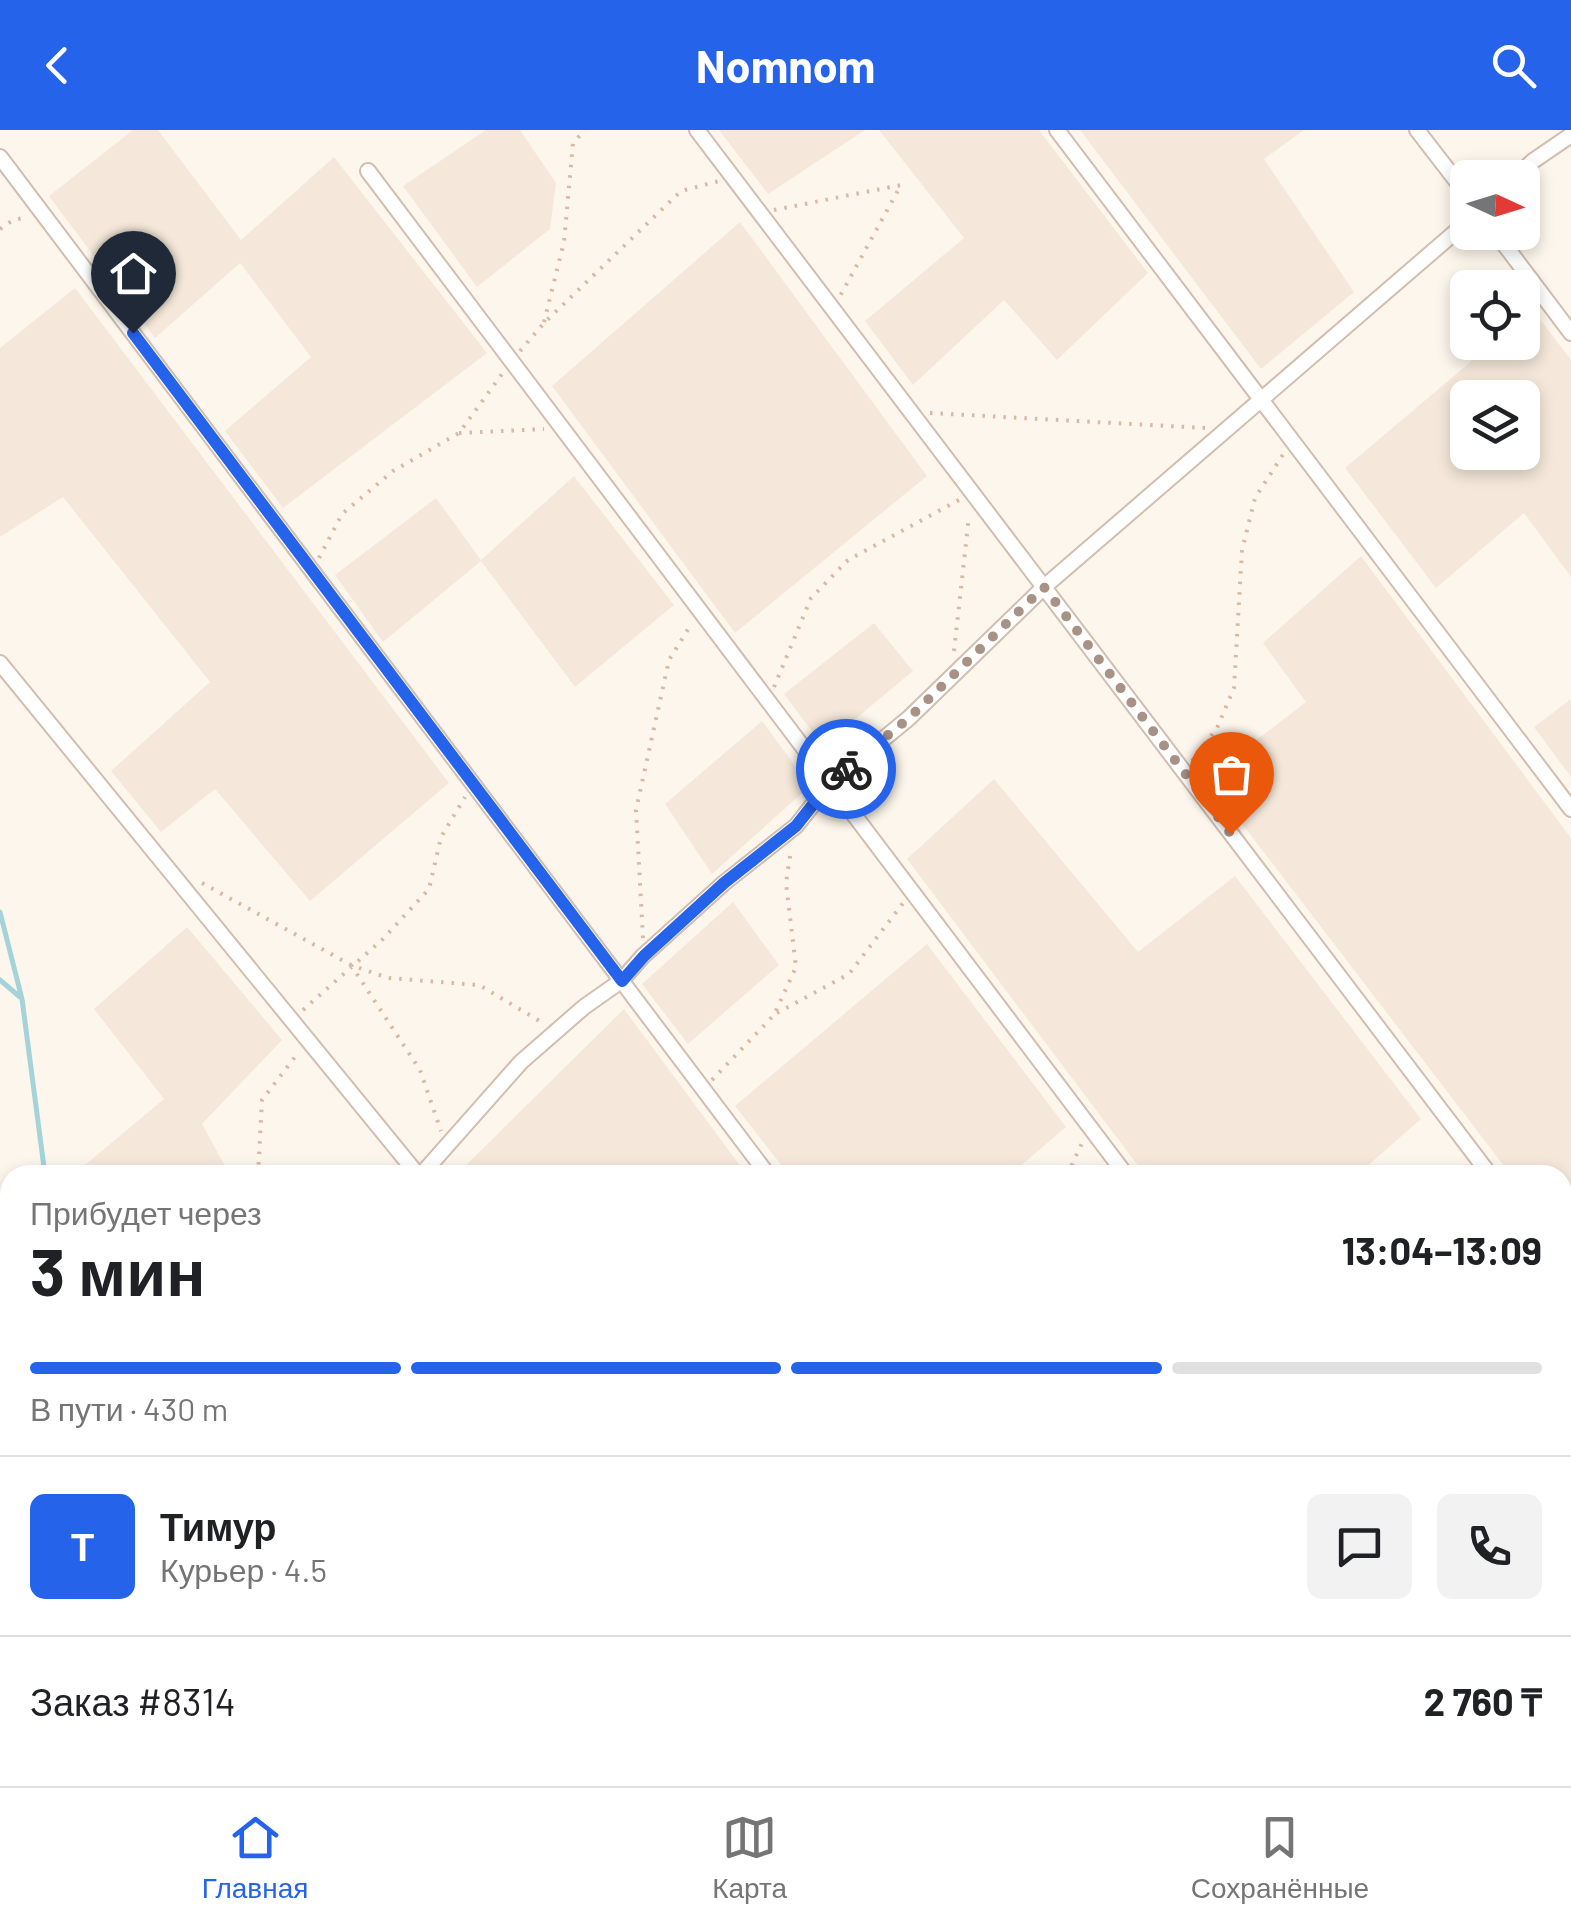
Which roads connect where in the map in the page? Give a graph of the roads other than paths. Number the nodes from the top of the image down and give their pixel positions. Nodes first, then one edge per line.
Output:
1 (697, 130) edge
2 (1057, 130) edge
3 (1417, 130) edge
4 (1571, 135) edge
5 (0, 157) edge
6 (1534, 160) edge
7 (368, 171) dead end
8 (1450, 173) edge
9 (1450, 236) edge
10 (1509, 250) edge
11 (1571, 332) edge
12 (1260, 398) junction
13 (1044, 587) junction
14 (0, 663) edge
15 (830, 783) junction
16 (1571, 809) edge
17 (622, 981) junction
18 (411, 1165) edge
19 (428, 1165) edge
20 (760, 1165) edge
21 (1118, 1165) edge
22 (1482, 1165) edge

1 - 13 street
2 - 12 street
3 - 8 street
4 - 6 street
5 - 17 street
7 - 15 street
9 - 12 street
10 - 11 street
12 - 13 street
12 - 16 street
13 - 15 street
13 - 22 street
14 - 18 street
15 - 17 street
15 - 21 street
17 - 19 street
17 - 20 street

